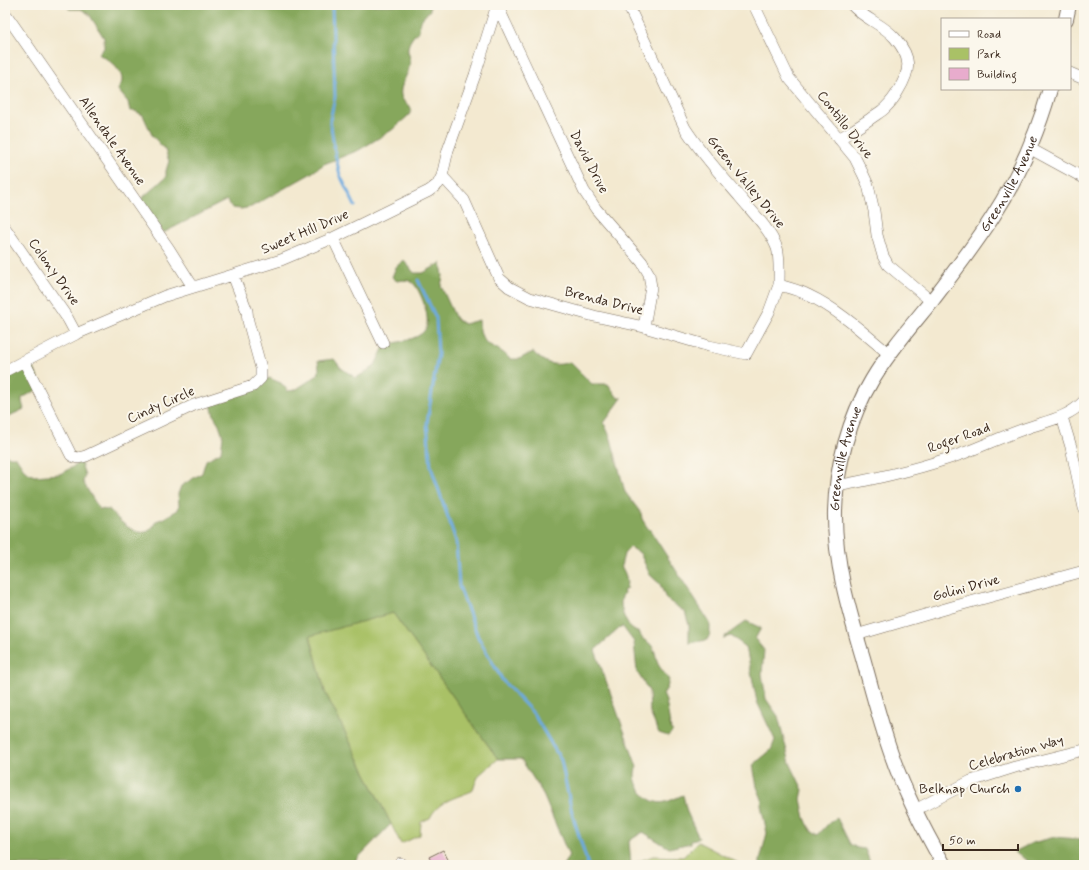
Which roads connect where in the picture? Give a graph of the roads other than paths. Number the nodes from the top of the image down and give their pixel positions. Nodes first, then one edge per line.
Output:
1 (497, 5) edge
2 (628, 5) edge
3 (754, 5) edge
4 (852, 5) edge
5 (1069, 5) edge
6 (5, 13) edge
7 (1066, 18) edge
8 (1071, 73) edge
9 (1084, 79) edge
10 (1050, 90) edge
11 (840, 139) junction
12 (1029, 148) junction
13 (442, 176) junction
14 (1084, 178) edge
15 (6, 233) edge
16 (332, 238) junction
17 (233, 275) junction
18 (779, 285) junction
19 (193, 287) junction
20 (931, 301) junction
21 (644, 327) junction
22 (76, 334) junction
23 (383, 343) dead end
24 (890, 355) junction
25 (24, 361) junction
26 (5, 370) edge
27 (1084, 401) edge
28 (1062, 417) junction
29 (837, 486) junction
30 (1084, 508) edge
31 (1084, 571) edge
32 (856, 636) junction
33 (1084, 750) edge
34 (915, 810) junction
35 (944, 865) edge

1 - 13 street, Sweet Hill Drive
1 - 21 street, David Drive
2 - 18 street, Green Valley Drive
3 - 11 street, Contillo Drive
4 - 11 street
5 - 7 street
6 - 19 street, Allendale Avenue
8 - 9 street
10 - 12 street, Greenville Avenue
11 - 20 street, Contillo Drive
12 - 14 street
12 - 20 street, Greenville Avenue
13 - 16 street, Sweet Hill Drive
13 - 21 street, Brenda Drive
15 - 22 street, Colony Drive
16 - 17 street, Sweet Hill Drive
16 - 23 street
17 - 19 street, Sweet Hill Drive
17 - 25 street, Cindy Circle
18 - 21 street, Brenda Drive
18 - 24 street
19 - 22 street, Sweet Hill Drive
20 - 24 street, Greenville Avenue
22 - 25 street, Sweet Hill Drive
24 - 29 street, Greenville Avenue
25 - 26 street, Sweet Hill Drive
27 - 28 street, Roger Road
28 - 29 street, Roger Road
28 - 30 street
29 - 32 street, Greenville Avenue
31 - 32 street, Golini Drive
32 - 34 street, Greenville Avenue
33 - 34 street, Celebration Way
34 - 35 street, Greenville Avenue

